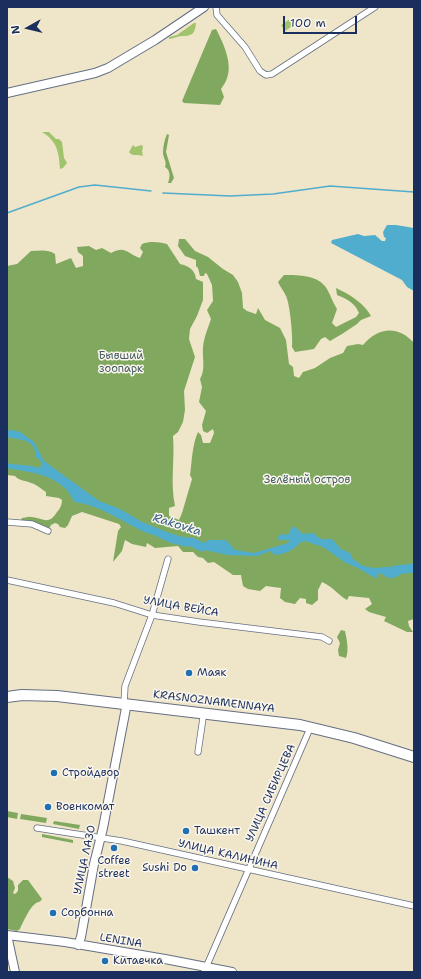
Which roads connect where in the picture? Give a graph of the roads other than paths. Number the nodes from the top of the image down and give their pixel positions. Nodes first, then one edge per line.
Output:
1 (204, 7) edge
2 (216, 7) edge
3 (374, 7) edge
4 (7, 93) edge
5 (7, 522) edge
6 (48, 532) dead end
7 (168, 559) dead end
8 (7, 580) edge
9 (152, 614) junction
10 (329, 641) dead end
11 (7, 697) edge
12 (58, 698) junction
13 (7, 702) edge
14 (125, 706) junction
15 (182, 713) junction
16 (202, 718) junction
17 (309, 730) junction
18 (198, 752) dead end
19 (414, 758) edge
20 (414, 762) edge
21 (37, 828) dead end
22 (100, 838) junction
23 (249, 870) junction
24 (414, 906) edge
25 (7, 935) edge
26 (78, 945) junction
27 (205, 970) edge
28 (15, 972) edge
29 (232, 972) edge

1 - 4 street
2 - 3 street
5 - 6 street
7 - 9 street, УЛИЦА ЛАЗО
8 - 9 street, УЛИЦА ВЕЙСА
9 - 10 street, УЛИЦА ВЕЙСА
9 - 14 street, УЛИЦА ЛАЗО
11 - 12 highway, KRASNOZNAMENNAYA
12 - 13 highway
12 - 14 highway, KRASNOZNAMENNAYA
14 - 15 highway, KRASNOZNAMENNAYA
14 - 22 street, УЛИЦА ЛАЗО
15 - 16 highway
15 - 17 highway, KRASNOZNAMENNAYA
16 - 17 highway
16 - 18 street
17 - 19 highway, KRASNOZNAMENNAYA
17 - 20 highway
17 - 23 street, УЛИЦА СИБИРЦЕВА
21 - 22 street, УЛИЦА КАЛИНИНА
22 - 23 street, УЛИЦА КАЛИНИНА
22 - 26 street, УЛИЦА ЛАЗО
23 - 24 street, УЛИЦА КАЛИНИНА
23 - 27 street, УЛИЦА СИБИРЦЕВА
25 - 26 street, LENINA
25 - 28 street
26 - 27 street, LENINA
27 - 29 street, LENINA

